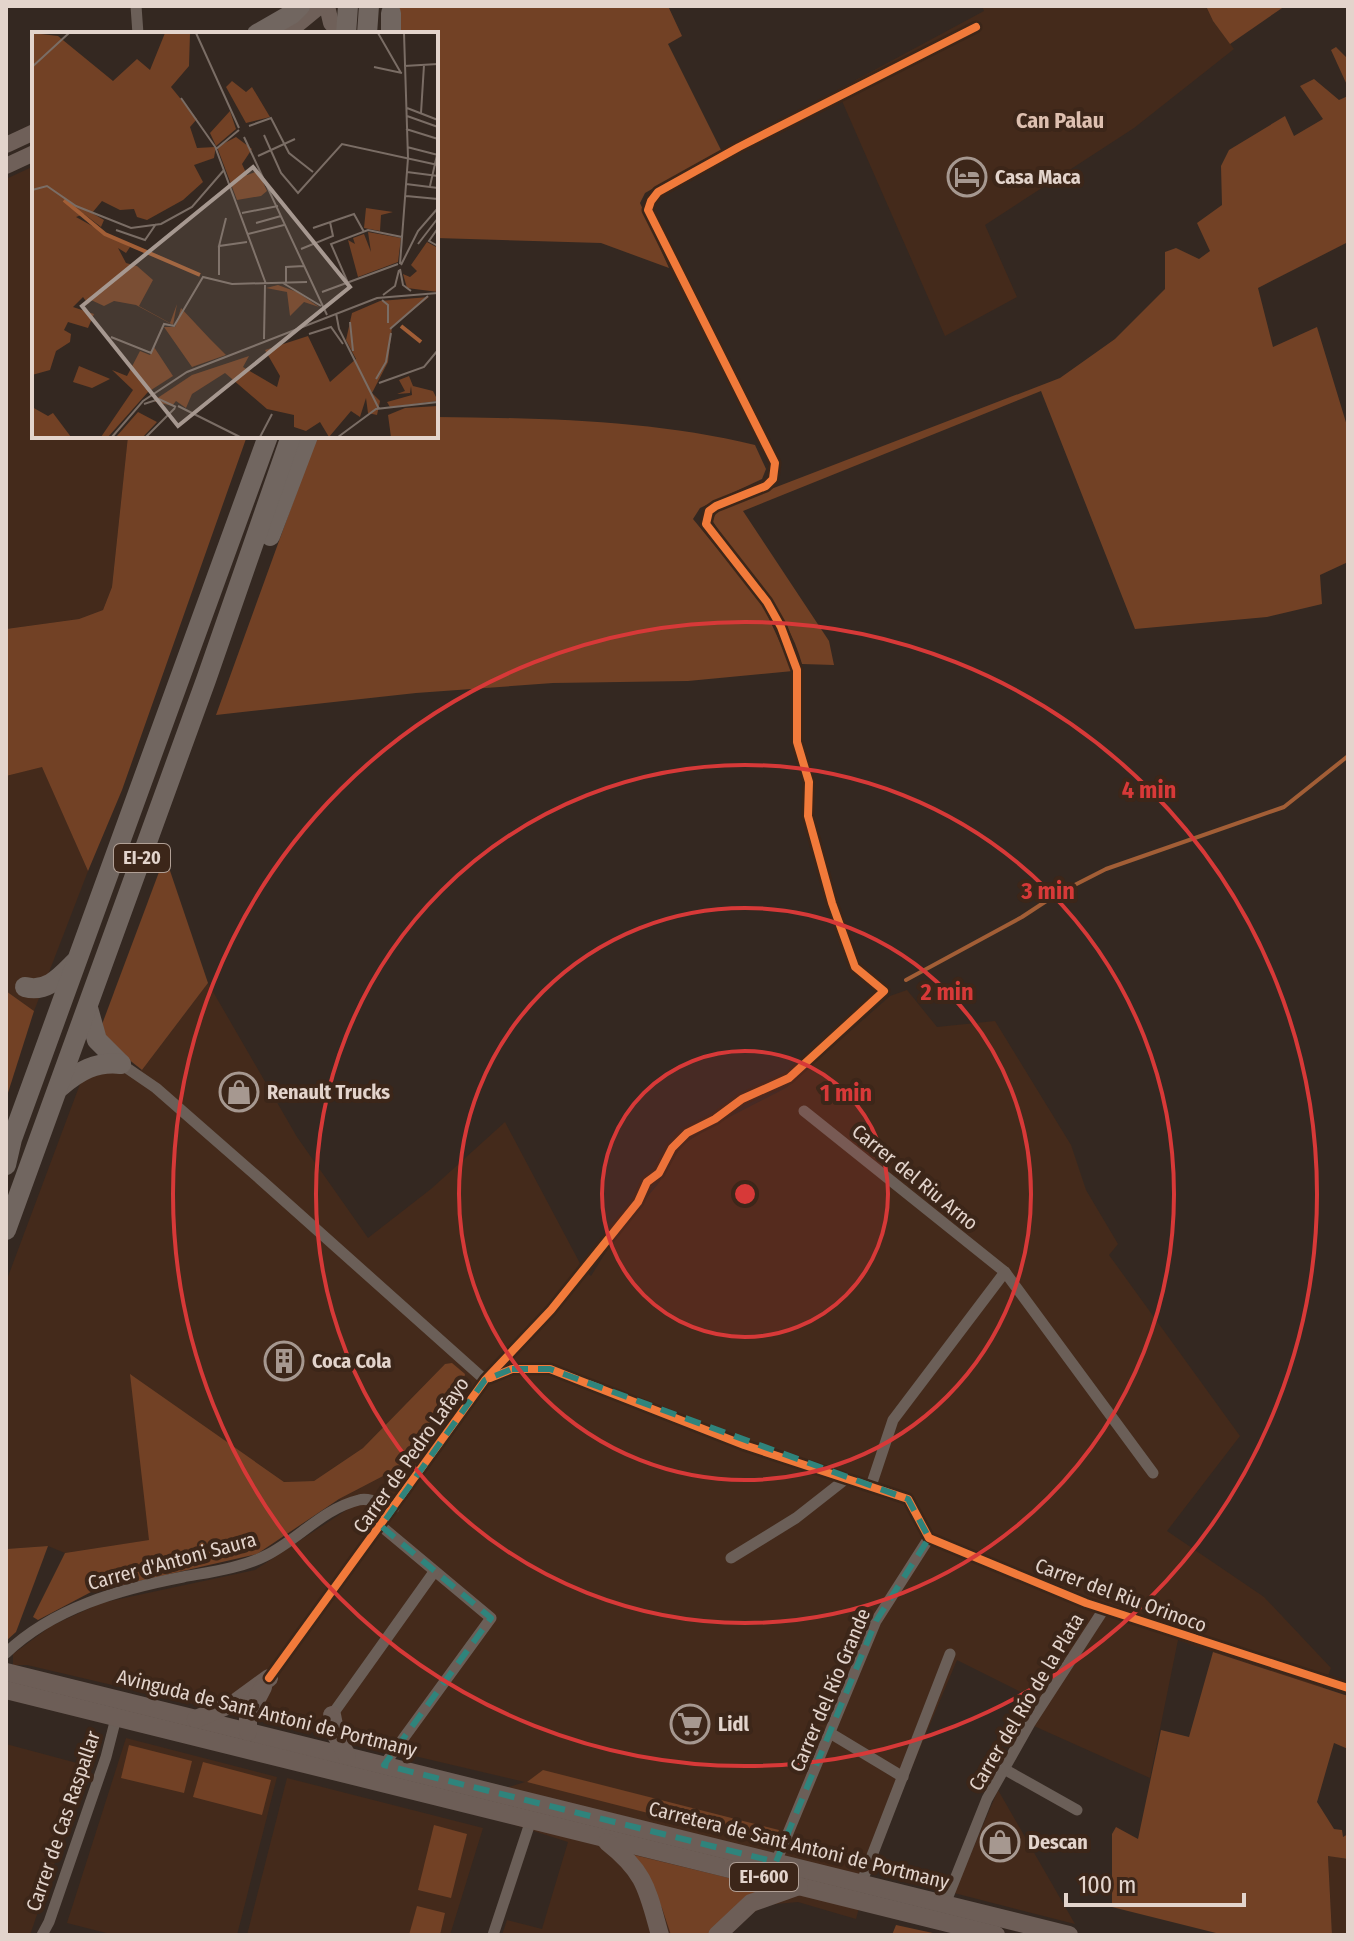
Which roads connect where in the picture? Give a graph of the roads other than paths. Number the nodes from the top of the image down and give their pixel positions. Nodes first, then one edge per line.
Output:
1 (136, 6) edge
2 (300, 6) edge
3 (320, 6) edge
4 (327, 6) edge
5 (348, 6) edge
6 (369, 6) edge
7 (392, 9) edge
8 (976, 27) dead end
9 (138, 32) edge
10 (260, 32) edge
11 (288, 32) edge
12 (342, 32) edge
13 (344, 32) edge
14 (367, 32) edge
15 (378, 32) edge
16 (391, 32) edge
17 (32, 133) edge
18 (6, 145) edge
19 (32, 154) edge
20 (6, 166) edge
21 (267, 438) edge
22 (290, 438) edge
23 (307, 438) edge
24 (224, 629) junction
25 (78, 959) junction
26 (88, 1008) junction
27 (53, 1030) junction
28 (121, 1064) junction
29 (60, 1087) junction
30 (804, 1111) dead end
31 (9, 1143) edge
32 (6, 1165) edge
33 (6, 1230) edge
34 (1005, 1272) junction
35 (485, 1380) junction
36 (1153, 1473) dead end
37 (847, 1478) junction
38 (871, 1486) junction
39 (394, 1508) junction
40 (381, 1526) junction
41 (929, 1538) junction
42 (731, 1558) dead end
43 (434, 1572) junction
44 (1104, 1609) junction
45 (6, 1653) edge
46 (950, 1654) dead end
47 (6, 1672) edge
48 (269, 1678) junction
49 (1348, 1688) edge
50 (8, 1691) edge
51 (332, 1715) junction
52 (116, 1718) junction
53 (196, 1719) junction
54 (248, 1732) junction
55 (830, 1733) junction
56 (306, 1746) junction
57 (347, 1756) junction
58 (384, 1765) junction
59 (1004, 1769) junction
60 (903, 1777) junction
61 (517, 1797) joint
62 (1077, 1810) dead end
63 (496, 1811) joint
64 (531, 1820) junction
65 (601, 1838) junction
66 (776, 1862) junction
67 (861, 1884) junction
68 (800, 1886) junction
69 (945, 1904) junction
70 (49, 1922) junction
71 (661, 1933) edge
72 (42, 1935) edge
73 (54, 1935) edge
74 (493, 1935) edge
75 (717, 1935) edge
76 (996, 1935) edge
77 (1069, 1935) edge

1 - 9 street
2 - 10 highway
3 - 11 street
4 - 12 street
5 - 13 highway
6 - 14 highway
7 - 15 street
7 - 16 highway
8 - 35 street
17 - 18 street
19 - 20 street
21 - 25 highway, EI-20
22 - 24 highway, EI-20
23 - 24 highway
24 - 26 highway, EI-20
25 - 27 highway, EI-20
25 - 27 highway
26 - 28 highway
26 - 29 highway, EI-20
27 - 31 highway, EI-20
28 - 29 highway
28 - 35 street
29 - 33 highway, EI-20
30 - 34 street, Carrer del Riu Arno
31 - 32 highway, EI-20
34 - 36 street, Carrer del Riu Arno
34 - 38 street
35 - 37 street, Carrer de Pedro Lafayo
35 - 39 street, Carrer de Pedro Lafayo
37 - 38 street, Carrer de Pedro Lafayo
37 - 42 street
38 - 41 street, Carrer de Pedro Lafayo
39 - 40 street, Carrer de Pedro Lafayo
39 - 45 street, Carrer d'Antoni Saura
40 - 43 street
40 - 48 street, Carrer de Pedro Lafayo
41 - 44 street, Carrer del Riu Orinoco
41 - 55 street, Carrer del Río Grande
43 - 51 street
43 - 58 street
44 - 49 street, Carrer del Riu Orinoco
44 - 59 street, Carrer del Río de la Plata
46 - 60 street
47 - 53 main road, Avinguda de Sant Antoni de Portmany / EI-600
48 - 53 main road
48 - 54 main road
50 - 52 main road, Avinguda de Sant Antoni de Portmany / EI-600
51 - 56 main road
51 - 57 main road
52 - 63 main road, Avinguda de Sant Antoni de Portmany / EI-600
52 - 70 street, Carrer de Cas Raspallar
53 - 54 main road, Avinguda de Sant Antoni de Portmany / EI-600
54 - 56 main road, Avinguda de Sant Antoni de Portmany / EI-600
55 - 60 street
55 - 66 street, Carrer del Río Grande
56 - 57 main road, Avinguda de Sant Antoni de Portmany / EI-600
57 - 58 main road, Avinguda de Sant Antoni de Portmany / EI-600
58 - 61 main road, Avinguda de Sant Antoni de Portmany / EI-600
59 - 62 street
59 - 69 street, Carrer del Río de la Plata
60 - 67 street
61 - 66 main road, Carretera de Sant Antoni de Portmany / EI-600
63 - 64 main road, Carretera de Sant Antoni de Portmany / EI-600
64 - 65 main road, Carretera de Sant Antoni de Portmany / EI-600
64 - 74 street
65 - 68 main road, Carretera de Sant Antoni de Portmany / EI-600
65 - 71 main road
66 - 67 main road, Carretera de Sant Antoni de Portmany / EI-600
67 - 69 main road, Carretera de Sant Antoni de Portmany / EI-600
68 - 75 main road
68 - 76 main road, Carretera de Sant Antoni de Portmany / EI-600
69 - 77 main road, Carretera de Sant Antoni de Portmany / EI-600
70 - 72 street, Carrer de Cas Raspallar
70 - 73 street

